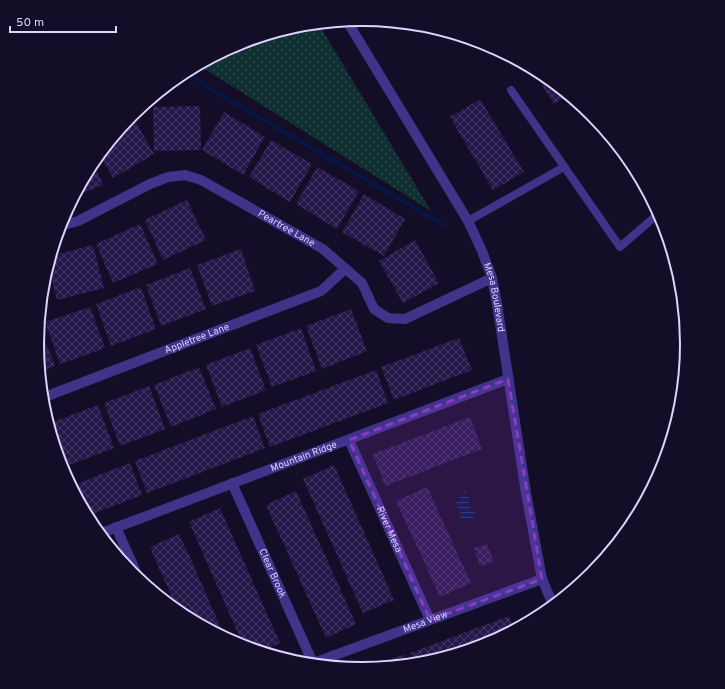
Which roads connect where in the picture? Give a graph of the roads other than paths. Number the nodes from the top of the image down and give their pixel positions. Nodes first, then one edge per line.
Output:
1 (350, 27) edge
2 (511, 90) dead end
3 (564, 167) junction
4 (654, 218) edge
5 (468, 222) junction
6 (68, 224) edge
7 (345, 269) junction
8 (492, 278) junction
9 (508, 379) junction
10 (48, 396) edge
11 (349, 440) junction
12 (232, 484) junction
13 (116, 527) junction
14 (105, 531) edge
15 (133, 566) edge
16 (542, 579) junction
17 (551, 600) edge
18 (430, 620) junction
19 (308, 658) edge
20 (322, 660) edge

1 - 5 street, Mesa Boulevard
2 - 3 lane
3 - 4 lane
3 - 5 lane
5 - 8 street, Mesa Boulevard
6 - 7 street, Peartree Lane
7 - 8 street, Peartree Lane
7 - 10 street, Appletree Lane
8 - 9 street, Mesa Boulevard
9 - 11 street, Mountain Ridge
9 - 16 street, Mesa Boulevard
11 - 12 street, Mountain Ridge
11 - 18 street, River Mesa
12 - 13 street, Mountain Ridge
12 - 19 street, Clear Brook
13 - 14 street, Mountain Ridge
13 - 15 street
16 - 17 street, Mesa Boulevard
16 - 18 street, Mesa View
18 - 20 street, Mesa View

